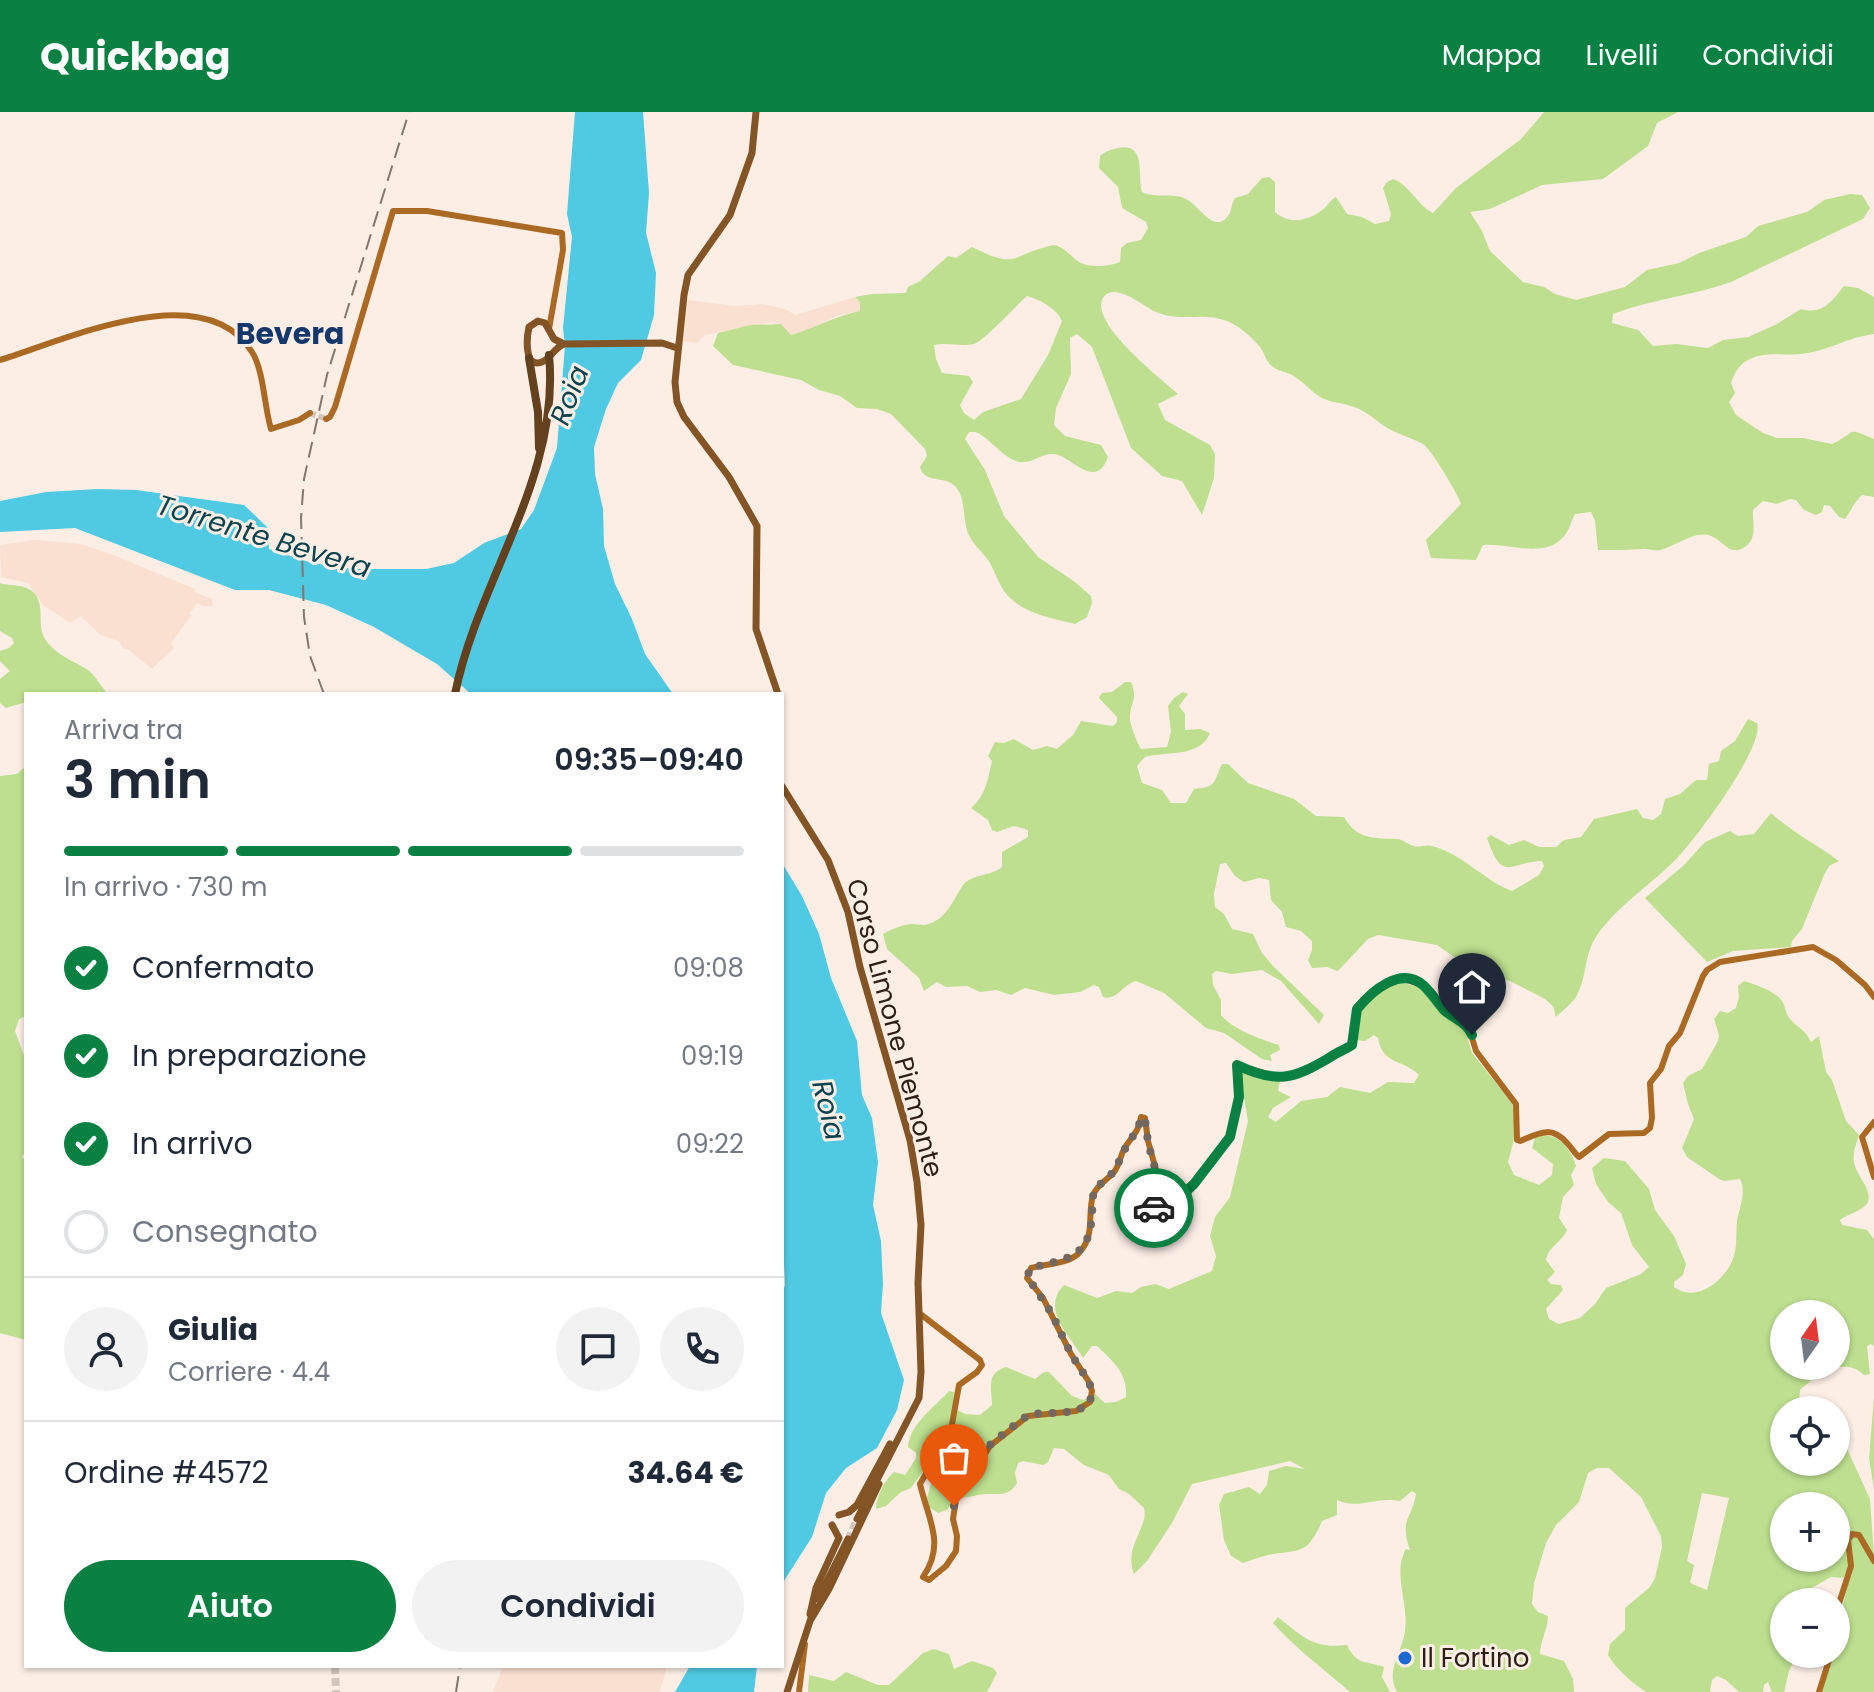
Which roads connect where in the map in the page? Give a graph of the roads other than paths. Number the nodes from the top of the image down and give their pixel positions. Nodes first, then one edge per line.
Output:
1 (756, 112) edge
2 (554, 311) junction
3 (538, 321) junction
4 (549, 331) junction
5 (678, 343) junction
6 (564, 344) junction
7 (549, 355) junction
8 (529, 358) junction
9 (0, 360) edge
10 (310, 413) tunnel mouth
11 (326, 419) dead end
12 (538, 464) junction
13 (456, 692) edge
14 (777, 692) edge
15 (784, 789) edge
16 (1874, 997) edge
17 (1874, 1122) edge
18 (1874, 1177) edge
19 (919, 1313) junction
20 (916, 1406) junction
21 (839, 1515) dead end
22 (857, 1519) tunnel mouth
23 (835, 1528) dead end
24 (848, 1539) tunnel mouth
25 (1874, 1561) edge
26 (1844, 1588) edge
27 (810, 1621) junction
28 (806, 1632) junction
29 (1827, 1668) edge
30 (787, 1692) edge
31 (799, 1692) edge
32 (1819, 1692) edge

1 - 5 main road
2 - 3 main road
2 - 4 main road
2 - 11 main road
3 - 4 main road
3 - 8 main road
4 - 6 main road
4 - 7 main road
5 - 6 main road
5 - 14 main road
6 - 7 main road
7 - 8 main road
7 - 12 highway
8 - 12 highway
9 - 10 main road
12 - 13 highway
15 - 19 main road, Corso Limone Piemonte
16 - 19 main road
17 - 18 main road
19 - 20 main road, Corso Limone Piemonte
20 - 21 main road
20 - 22 main road, Corso Limone Piemonte
20 - 27 main road
23 - 27 main road
24 - 27 main road
25 - 26 main road
27 - 28 main road
28 - 30 main road
28 - 31 main road
29 - 32 main road

